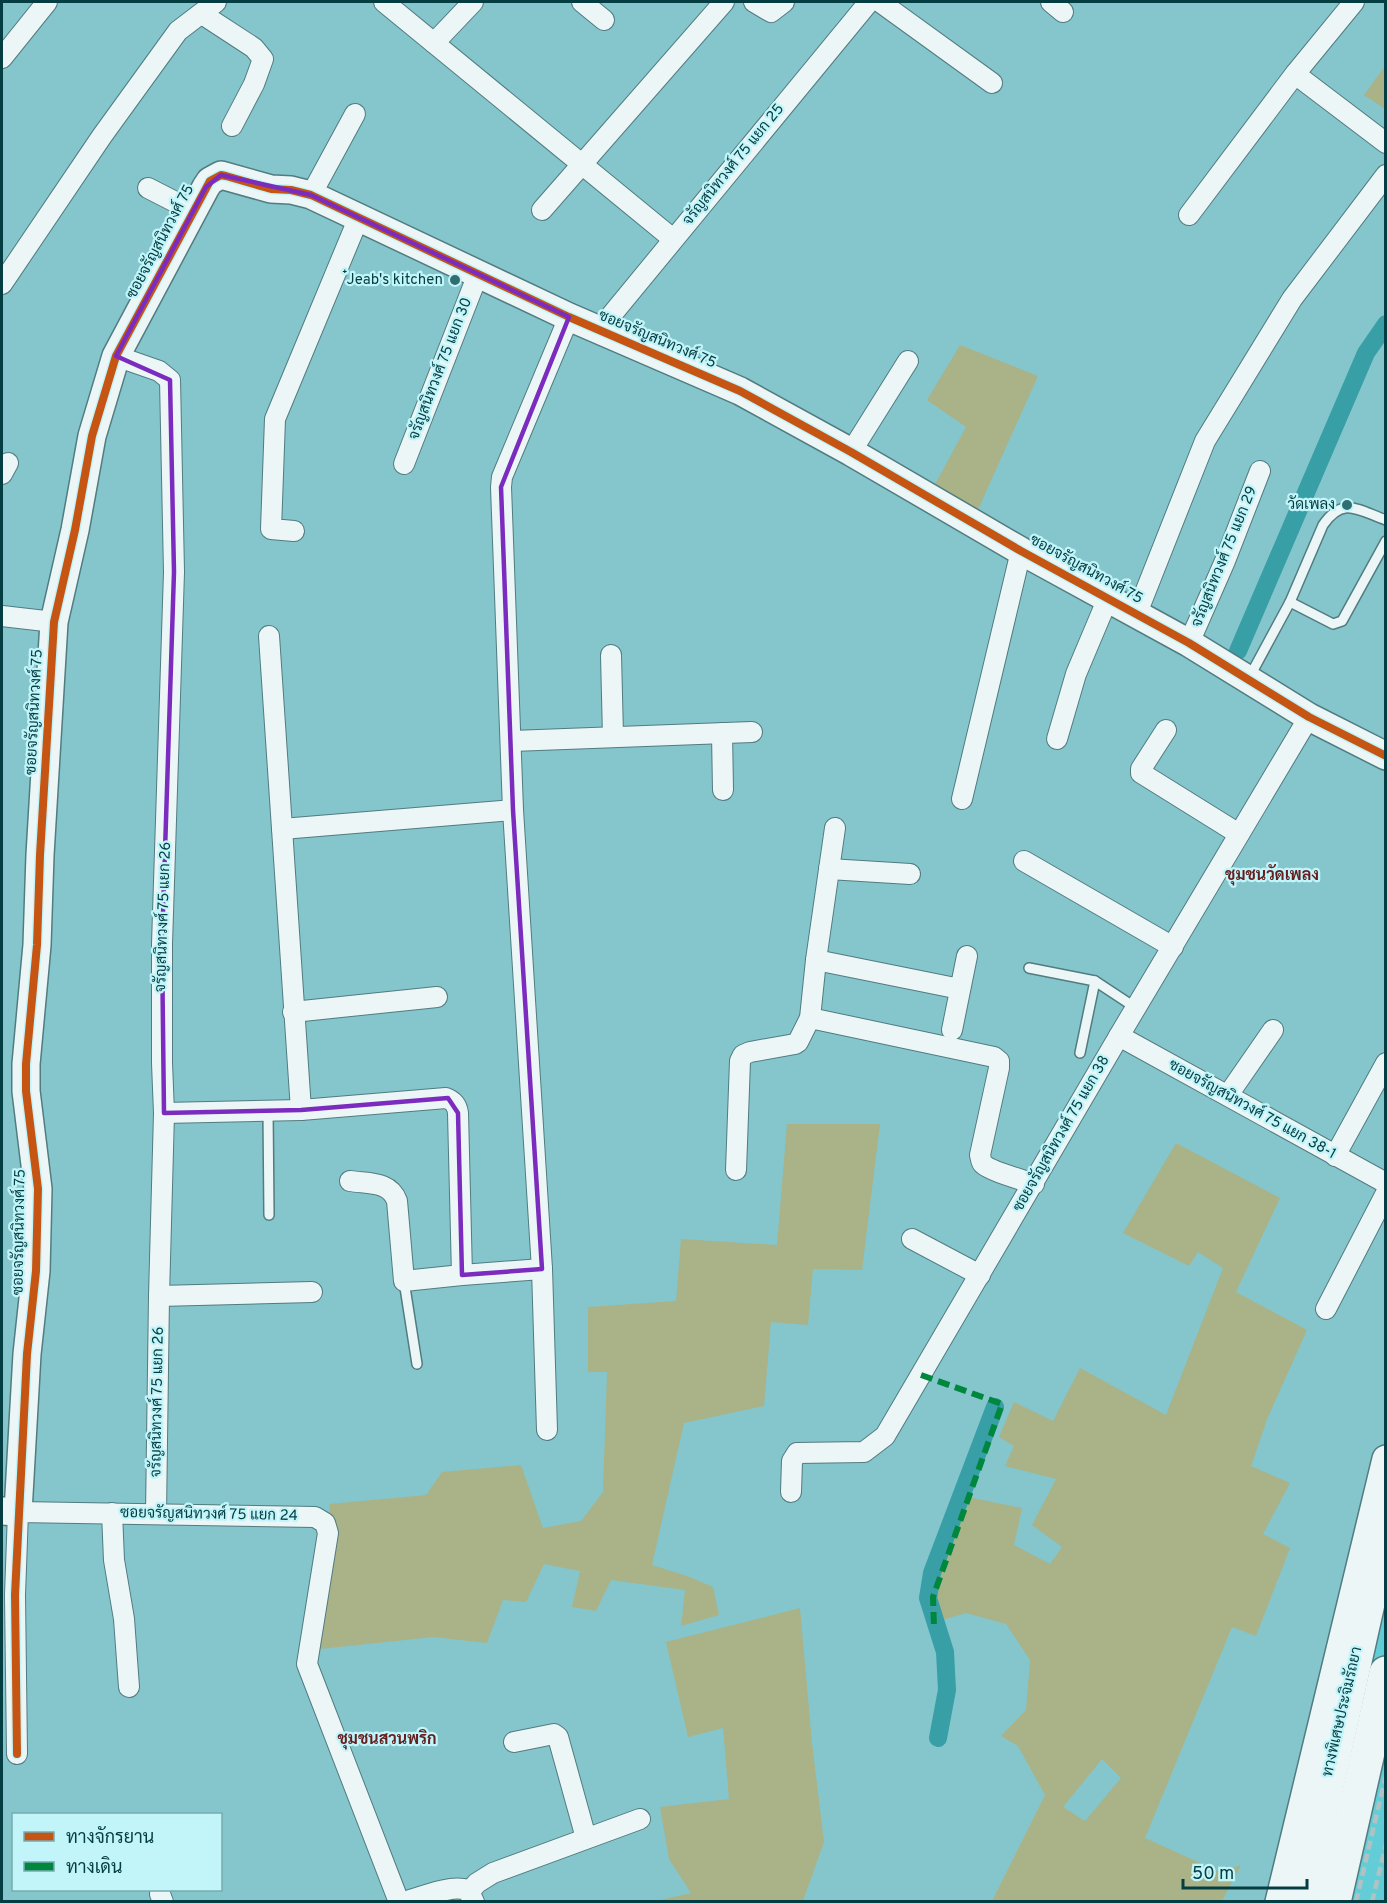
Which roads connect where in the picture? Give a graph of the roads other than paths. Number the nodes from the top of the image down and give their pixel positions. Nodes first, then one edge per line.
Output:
1 (47, 2) edge
2 (384, 2) edge
3 (473, 2) edge
4 (582, 2) edge
5 (724, 2) edge
6 (754, 2) edge
7 (784, 2) edge
8 (869, 2) edge
9 (880, 2) edge
10 (1354, 2) edge
11 (209, 8) edge
12 (604, 20) dead end
13 (434, 43) junction
14 (2, 58) edge
15 (1294, 74) junction
16 (992, 83) dead end
17 (355, 114) dead end
18 (232, 126) dead end
19 (1386, 143) edge
20 (583, 165) junction
21 (1386, 175) edge
22 (148, 188) dead end
23 (311, 195) junction
24 (193, 210) junction
25 (542, 210) dead end
26 (1189, 214) dead end
27 (359, 217) junction
28 (673, 239) junction
29 (478, 274) junction
30 (2, 284) edge
31 (569, 317) junction
32 (600, 329) junction
33 (116, 356) junction
34 (908, 361) dead end
35 (850, 452) junction
36 (404, 464) dead end
37 (1260, 471) dead end
38 (1386, 519) edge
39 (294, 531) dead end
40 (1386, 541) edge
41 (1021, 551) junction
42 (1108, 598) junction
43 (1290, 602) junction
44 (1137, 613) junction
45 (2, 616) edge
46 (54, 622) junction
47 (268, 636) dead end
48 (1189, 643) junction
49 (611, 655) dead end
50 (1248, 680) junction
51 (1309, 717) junction
52 (1166, 730) dead end
53 (752, 732) dead end
54 (722, 734) junction
55 (613, 736) junction
56 (1057, 739) dead end
57 (512, 741) junction
58 (1386, 756) edge
59 (723, 790) dead end
60 (962, 799) dead end
61 (513, 810) junction
62 (835, 828) dead end
63 (282, 829) junction
64 (1239, 834) junction
65 (1024, 861) dead end
66 (829, 869) junction
67 (910, 874) dead end
68 (1173, 947) junction
69 (967, 956) dead end
70 (816, 960) junction
71 (1029, 969) dead end
72 (1095, 981) junction
73 (960, 989) junction
74 (437, 997) dead end
75 (1136, 1008) junction
76 (293, 1012) junction
77 (810, 1018) junction
78 (952, 1030) dead end
79 (1273, 1030) dead end
80 (1119, 1036) junction
81 (1080, 1053) dead end
82 (1386, 1063) edge
83 (1228, 1095) junction
84 (301, 1110) junction
85 (268, 1111) junction
86 (164, 1113) junction
87 (1335, 1156) junction
88 (736, 1170) dead end
89 (350, 1181) dead end
90 (1386, 1183) edge
91 (1034, 1184) junction
92 (1386, 1193) edge
93 (269, 1215) dead end
94 (912, 1239) dead end
95 (542, 1269) junction
96 (462, 1275) junction
97 (980, 1275) junction
98 (404, 1281) junction
99 (312, 1292) dead end
100 (159, 1296) junction
101 (1326, 1309) dead end
102 (417, 1364) dead end
103 (547, 1430) dead end
104 (1386, 1459) edge
105 (792, 1492) dead end
106 (10, 1511) edge
107 (112, 1513) junction
108 (156, 1514) junction
109 (1386, 1523) edge
110 (1386, 1673) edge
111 (129, 1687) dead end
112 (514, 1742) dead end
113 (17, 1754) dead end
114 (640, 1819) dead end
115 (586, 1838) junction
116 (472, 1897) edge
117 (399, 1902) edge
118 (404, 1902) edge
119 (1279, 1902) edge
120 (1301, 1902) edge
121 (1334, 1902) edge

1 - 14 street
2 - 13 street
3 - 13 street
4 - 12 street
5 - 20 street
6 - 7 street
8 - 28 street, จรัญสนิทวงศ์ 75 แยก 25
9 - 16 street
10 - 15 street
11 - 18 street
11 - 30 street
13 - 20 street
15 - 19 street
15 - 26 street
17 - 23 street
20 - 25 street
20 - 28 street
21 - 44 street
22 - 24 street
23 - 24 street, ซอยจรัญสนิทวงศ์ 75
23 - 27 street, ซอยจรัญสนิทวงศ์ 75
24 - 33 street, ซอยจรัญสนิทวงศ์ 75
27 - 29 street, ซอยจรัญสนิทวงศ์ 75
27 - 39 street
28 - 32 street, จรัญสนิทวงศ์ 75 แยก 25
29 - 31 street, ซอยจรัญสนิทวงศ์ 75
29 - 36 street, จรัญสนิทวงศ์ 75 แยก 30
31 - 32 street, ซอยจรัญสนิทวงศ์ 75
31 - 57 street
32 - 35 street, ซอยจรัญสนิทวงศ์ 75
33 - 46 street, ซอยจรัญสนิทวงศ์ 75
33 - 86 street, จรัญสนิทวงศ์ 75 แยก 26
34 - 35 street
35 - 41 street, ซอยจรัญสนิทวงศ์ 75
37 - 48 street, จรัญสนิทวงศ์ 75 แยก 29
38 - 43 lane
40 - 43 lane
41 - 42 street, ซอยจรัญสนิทวงศ์ 75
41 - 60 street
42 - 44 street, ซอยจรัญสนิทวงศ์ 75
42 - 56 street
43 - 50 lane
44 - 48 street, ซอยจรัญสนิทวงศ์ 75
45 - 46 street
46 - 106 street, ซอยจรัญสนิทวงศ์ 75
47 - 63 street
48 - 50 street, ซอยจรัญสนิทวงศ์ 75
49 - 55 street
50 - 51 street, ซอยจรัญสนิทวงศ์ 75
51 - 58 street, ซอยจรัญสนิทวงศ์ 75
51 - 64 street, ซอยจรัญสนิทวงศ์ 75 แยก 38
52 - 64 street
53 - 54 street
54 - 55 street
54 - 59 street
55 - 57 street
57 - 61 street
61 - 63 street
61 - 95 street
62 - 66 street
63 - 76 street
64 - 68 street, ซอยจรัญสนิทวงศ์ 75 แยก 38
65 - 68 street
66 - 67 street
66 - 70 street
68 - 75 street, ซอยจรัญสนิทวงศ์ 75 แยก 38
69 - 73 street
70 - 73 street
70 - 77 street
71 - 72 lane
72 - 75 lane
72 - 81 lane
73 - 78 street
74 - 76 street
75 - 80 street, ซอยจรัญสนิทวงศ์ 75 แยก 38
76 - 84 street
77 - 88 street
77 - 91 street
79 - 83 street
80 - 83 street, ซอยจรัญสนิทวงศ์ 75 แยก 38-1
80 - 91 street, ซอยจรัญสนิทวงศ์ 75 แยก 38
82 - 87 street
83 - 87 street, ซอยจรัญสนิทวงศ์ 75 แยก 38-1
84 - 85 street
84 - 96 street
85 - 86 street
85 - 93 lane
86 - 100 street, จรัญสนิทวงศ์ 75 แยก 26
87 - 90 street, ซอยจรัญสนิทวงศ์ 75 แยก 38-1
89 - 98 street
91 - 97 street, ซอยจรัญสนิทวงศ์ 75 แยก 38
92 - 101 street
94 - 97 street
95 - 96 street
95 - 103 street
96 - 98 street
97 - 105 street, ซอยจรัญสนิทวงศ์ 75 แยก 38
98 - 102 lane
99 - 100 street
100 - 108 street, จรัญสนิทวงศ์ 75 แยก 26
104 - 119 street
106 - 107 street, ซอยจรัญสนิทวงศ์ 75 แยก 24
106 - 113 street
107 - 108 street, ซอยจรัญสนิทวงศ์ 75 แยก 24
107 - 111 street
108 - 117 street, ซอยจรัญสนิทวงศ์ 75 แยก 24
109 - 120 highway, ทางพิเศษประจิมรัถยา
110 - 121 highway
112 - 115 street
114 - 115 street
115 - 116 street
116 - 118 street

